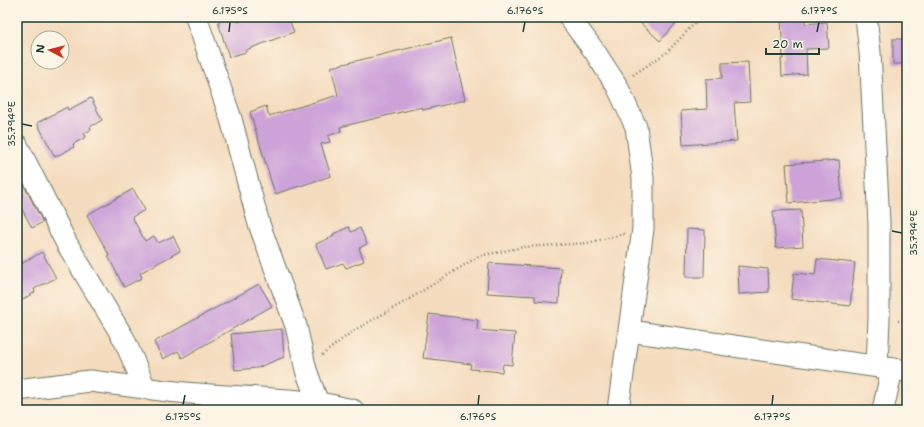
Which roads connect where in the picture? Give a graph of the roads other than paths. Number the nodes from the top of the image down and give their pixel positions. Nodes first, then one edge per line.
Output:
1 (196, 17) edge
2 (569, 17) edge
3 (866, 17) edge
4 (17, 145) edge
5 (630, 331) junction
6 (892, 369) edge
7 (146, 388) junction
8 (17, 390) edge
9 (277, 399) junction
10 (318, 403) junction
11 (252, 410) edge
12 (353, 410) edge
13 (618, 410) edge
14 (883, 410) edge

1 - 10 street
2 - 5 street
3 - 6 street
4 - 7 street
5 - 6 street
5 - 13 street
6 - 14 street
7 - 8 street
7 - 9 street
9 - 10 street
9 - 11 street
10 - 12 street

